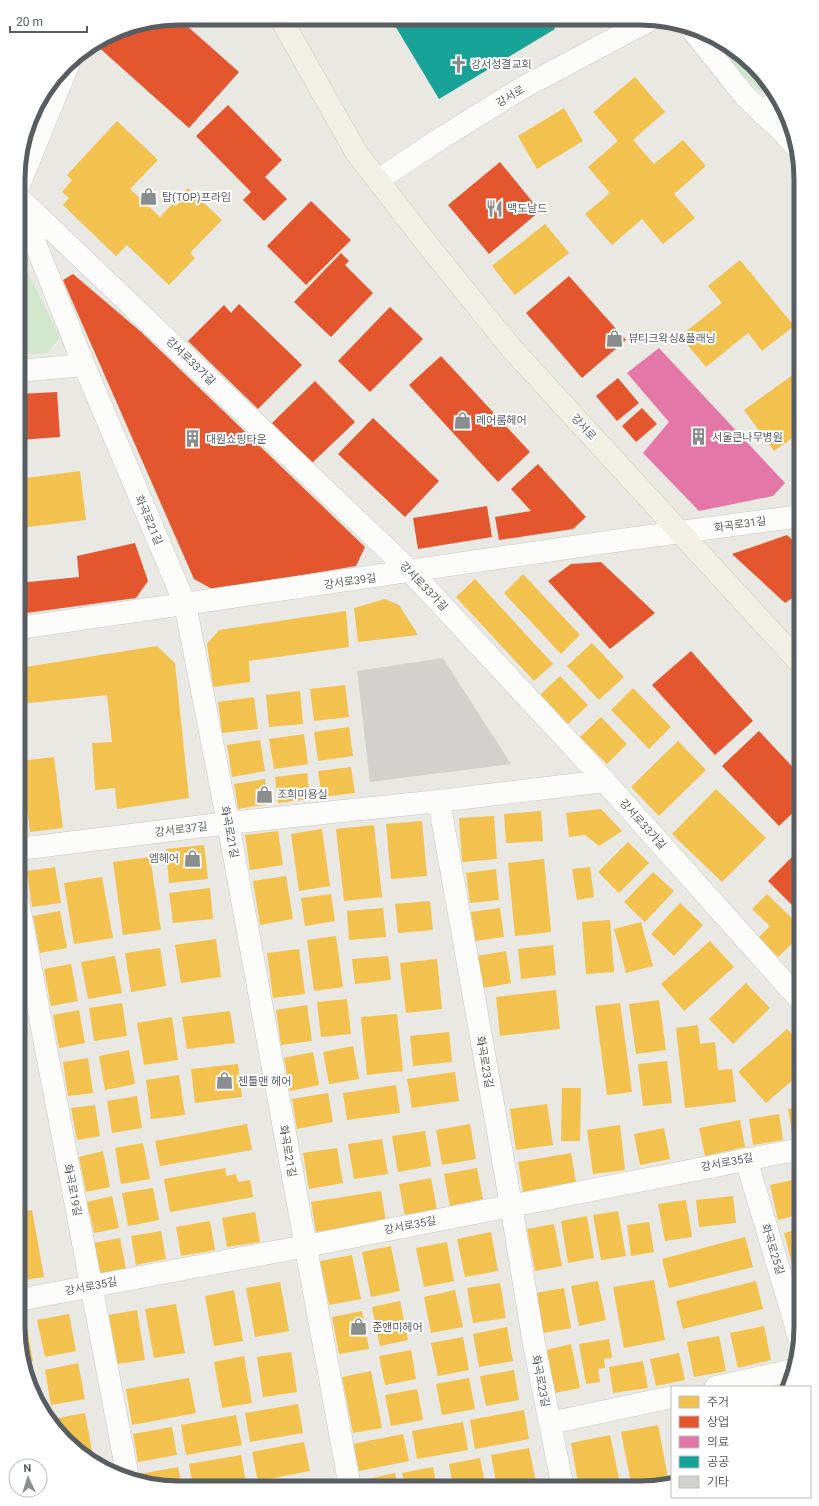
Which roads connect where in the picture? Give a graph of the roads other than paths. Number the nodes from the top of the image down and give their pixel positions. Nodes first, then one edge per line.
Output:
1 (284, 25) edge
2 (640, 25) edge
3 (697, 36) edge
4 (63, 77) edge
5 (773, 103) edge
6 (763, 114) junction
7 (789, 139) edge
8 (25, 170) edge
9 (378, 180) junction
10 (25, 204) edge
11 (25, 218) edge
12 (84, 366) junction
13 (25, 371) edge
14 (794, 517) edge
15 (680, 532) junction
16 (411, 572) junction
17 (185, 604) junction
18 (25, 627) edge
19 (794, 656) edge
20 (605, 782) junction
21 (439, 801) junction
22 (228, 823) junction
23 (25, 848) edge
24 (25, 938) edge
25 (794, 993) edge
26 (794, 1150) edge
27 (746, 1158) junction
28 (511, 1205) junction
29 (306, 1246) junction
30 (92, 1286) junction
31 (25, 1299) edge
32 (794, 1320) edge
33 (788, 1371) edge
34 (721, 1386) edge
35 (671, 1397) edge
36 (550, 1424) junction
37 (127, 1472) edge
38 (349, 1481) edge
39 (562, 1481) edge

1 - 9 main road, 강서로
2 - 9 street, 강서로
3 - 6 street
4 - 8 street
5 - 6 street
6 - 7 street
9 - 15 main road, 강서로
10 - 16 street, 강서로33가길
11 - 12 street, 화곡로21길
12 - 13 street
12 - 17 street, 화곡로21길
14 - 15 street, 화곡로31길
15 - 16 street, 강서로39길
15 - 19 main road, 강서로
16 - 17 street, 강서로39길
16 - 20 street, 강서로33가길
17 - 18 street, 강서로39길
17 - 22 street, 화곡로21길
20 - 21 street
20 - 25 street, 강서로33가길
21 - 22 street, 강서로37길
21 - 28 street, 화곡로23길
22 - 23 street, 강서로37길
22 - 29 street, 화곡로21길
24 - 30 street, 화곡로19길
26 - 27 street, 강서로35길
27 - 28 street, 강서로35길
27 - 32 street, 화곡로25길
28 - 29 street, 강서로35길
28 - 36 street, 화곡로23길
29 - 30 street, 강서로35길
29 - 38 street, 화곡로21길
30 - 31 street, 강서로35길
30 - 37 street, 화곡로19길
33 - 34 street
35 - 36 street
36 - 39 street, 화곡로23길

